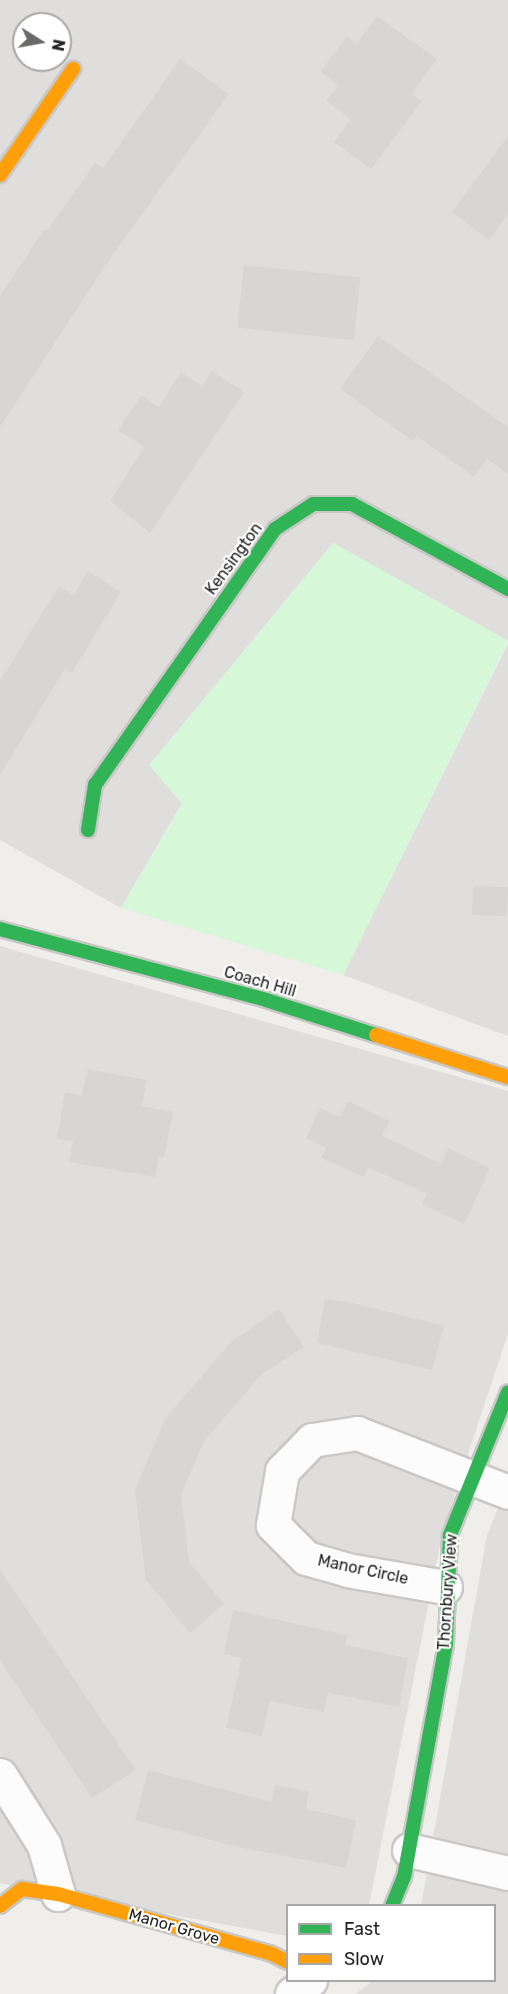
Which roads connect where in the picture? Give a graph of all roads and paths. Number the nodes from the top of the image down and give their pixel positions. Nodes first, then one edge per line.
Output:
1 (70, 72) edge
2 (0, 175) edge
3 (508, 589) edge
4 (88, 830) dead end
5 (0, 928) edge
6 (508, 1077) edge
7 (508, 1392) edge
8 (471, 1481) junction
9 (508, 1492) edge
10 (445, 1587) junction
11 (0, 1775) edge
12 (409, 1850) junction
13 (508, 1873) edge
14 (58, 1894) junction
15 (392, 1904) edge
16 (0, 1906) edge
17 (286, 1961) edge
18 (307, 1982) edge
19 (292, 1994) edge

1 - 2 street
3 - 4 street, Kensington
5 - 6 street, Coach Hill
7 - 8 street, Thornbury View
8 - 9 street
8 - 10 street, Thornbury View
8 - 10 street, Manor Circle
10 - 12 street, Thornbury View
11 - 14 street
12 - 13 street
12 - 15 street, Thornbury View
14 - 16 street, Manor Grove
14 - 17 street, Manor Grove
18 - 19 street

